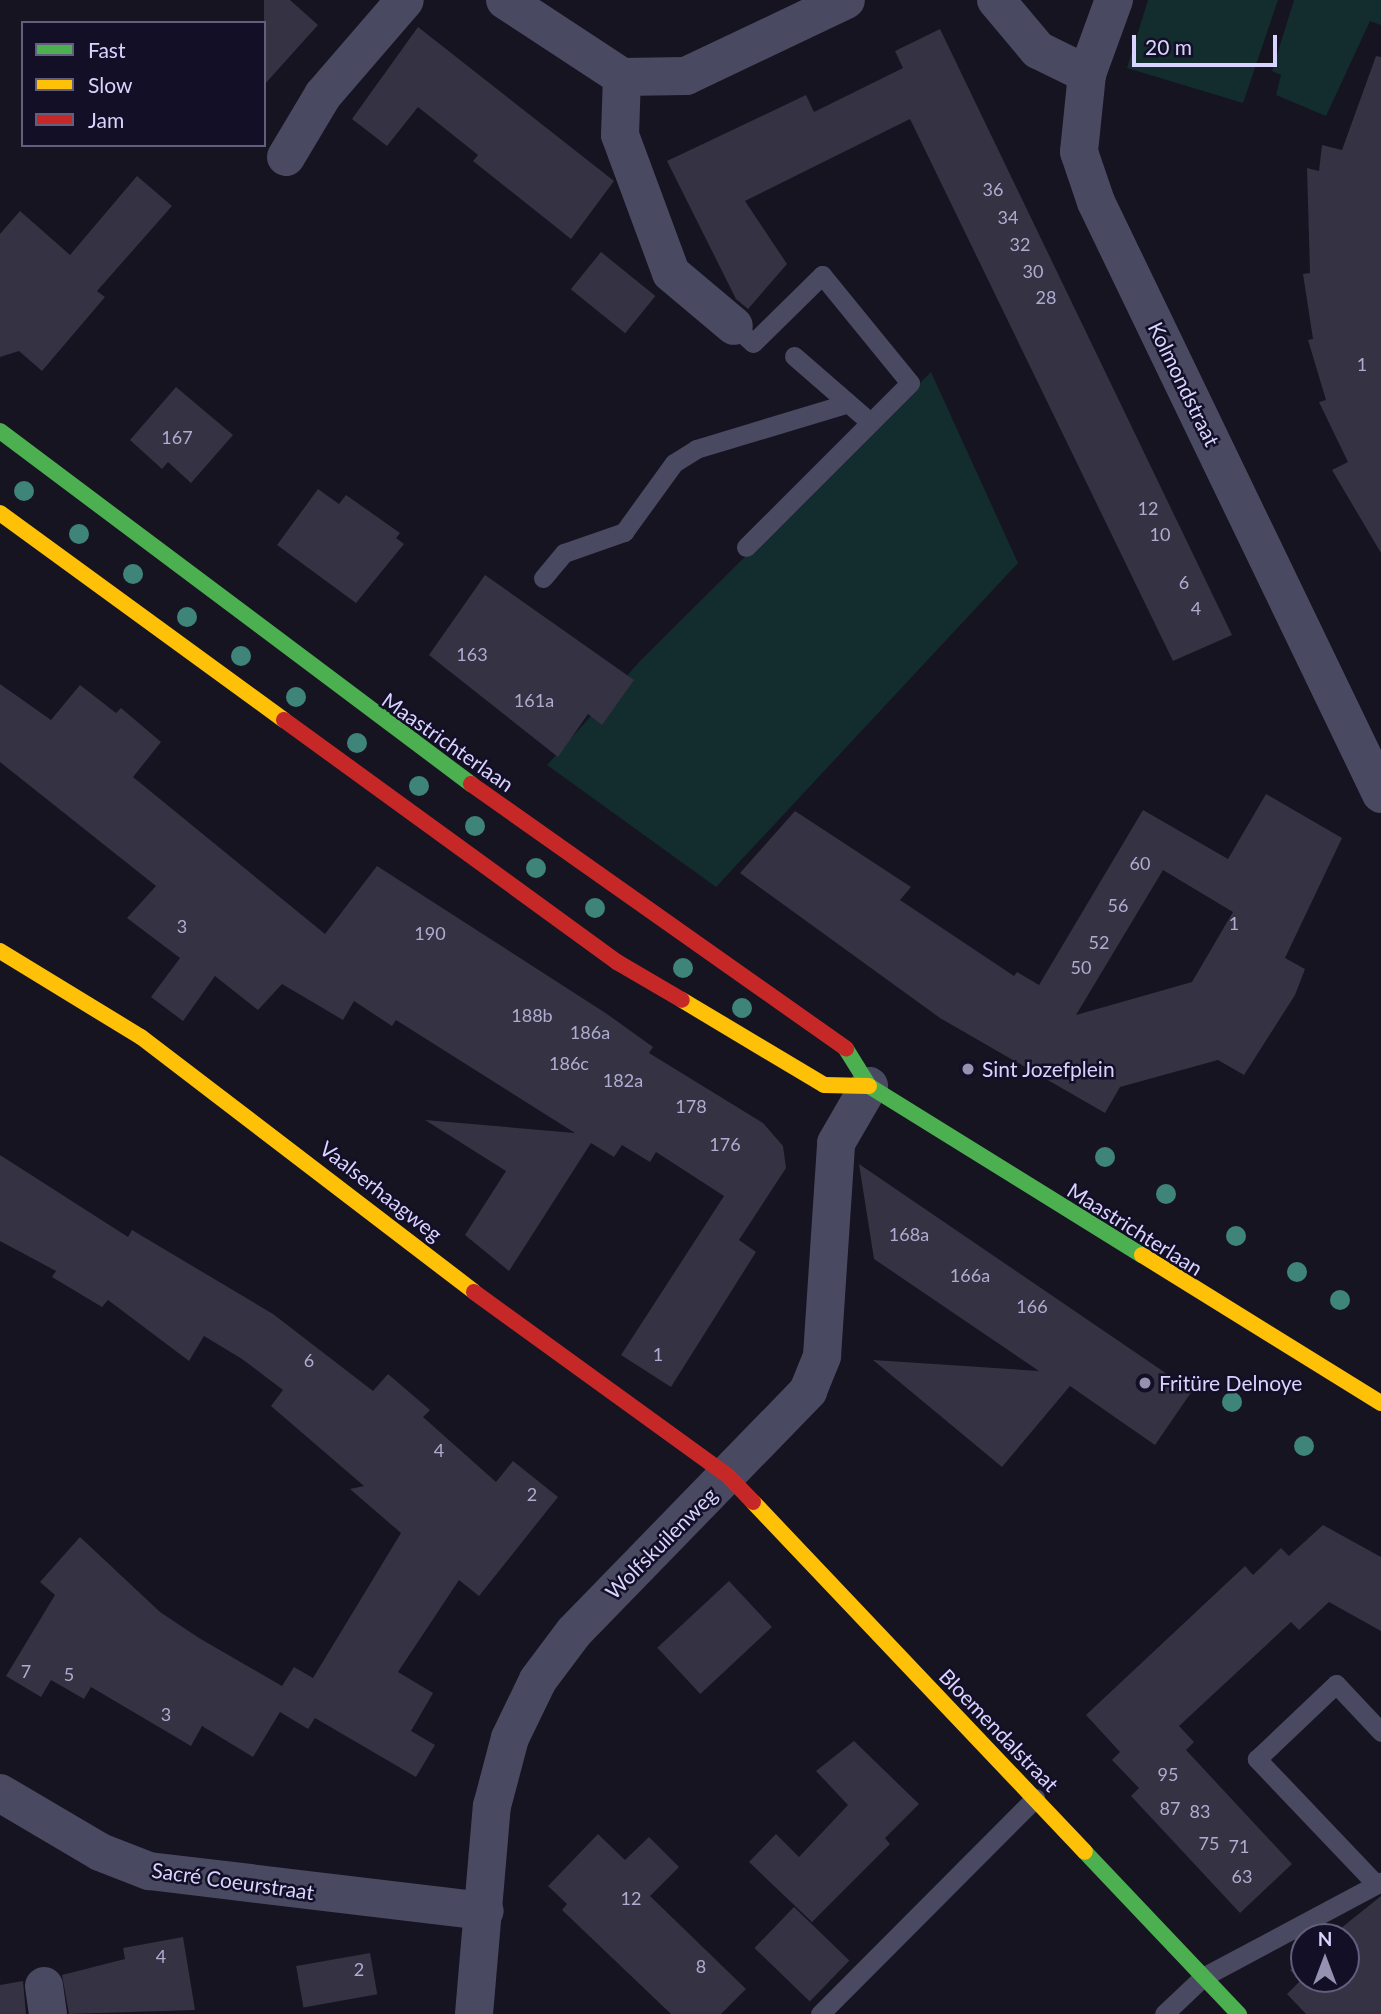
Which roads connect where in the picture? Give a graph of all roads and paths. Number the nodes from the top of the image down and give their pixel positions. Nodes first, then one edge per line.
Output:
1 (405, 0) edge
2 (505, 0) edge
3 (846, 0) edge
4 (996, 0) edge
5 (1114, 0) edge
6 (1087, 74) junction
7 (622, 77) junction
8 (286, 157) dead end
9 (734, 326) joint
10 (794, 356) dead end
11 (848, 403) junction
12 (870, 422) junction
13 (0, 431) edge
14 (0, 513) edge
15 (746, 547) dead end
16 (543, 578) dead end
17 (1381, 794) edge
18 (0, 951) edge
19 (869, 1086) junction
20 (1381, 1403) edge
21 (728, 1476) junction
22 (1381, 1732) edge
23 (0, 1793) edge
24 (1035, 1798) junction
25 (1379, 1883) edge
26 (485, 1912) junction
27 (1203, 1977) junction
28 (474, 2014) edge
29 (820, 2014) edge
30 (1164, 2014) edge
31 (1239, 2014) edge

1 - 8 street
2 - 7 street
3 - 7 street
4 - 6 street
5 - 6 street, Kolmondstraat
6 - 17 street, Kolmondstraat
7 - 9 street
9 - 12 lane
10 - 11 lane
11 - 12 lane
11 - 16 lane
12 - 15 lane
13 - 19 main road, Maastrichterlaan
14 - 19 main road
18 - 21 main road, Vaalserhaagweg
19 - 20 main road, Maastrichterlaan
19 - 21 street, Wolfskuilenweg
21 - 24 main road, Bloemendalstraat
21 - 26 street, Wolfskuilenweg
22 - 25 lane
23 - 26 street, Sacré Coeurstraat
24 - 27 main road, Bloemendalstraat
24 - 29 lane
25 - 27 lane
26 - 28 street, Wolfskuilenweg
27 - 30 lane
27 - 31 main road, Bloemendalstraat

